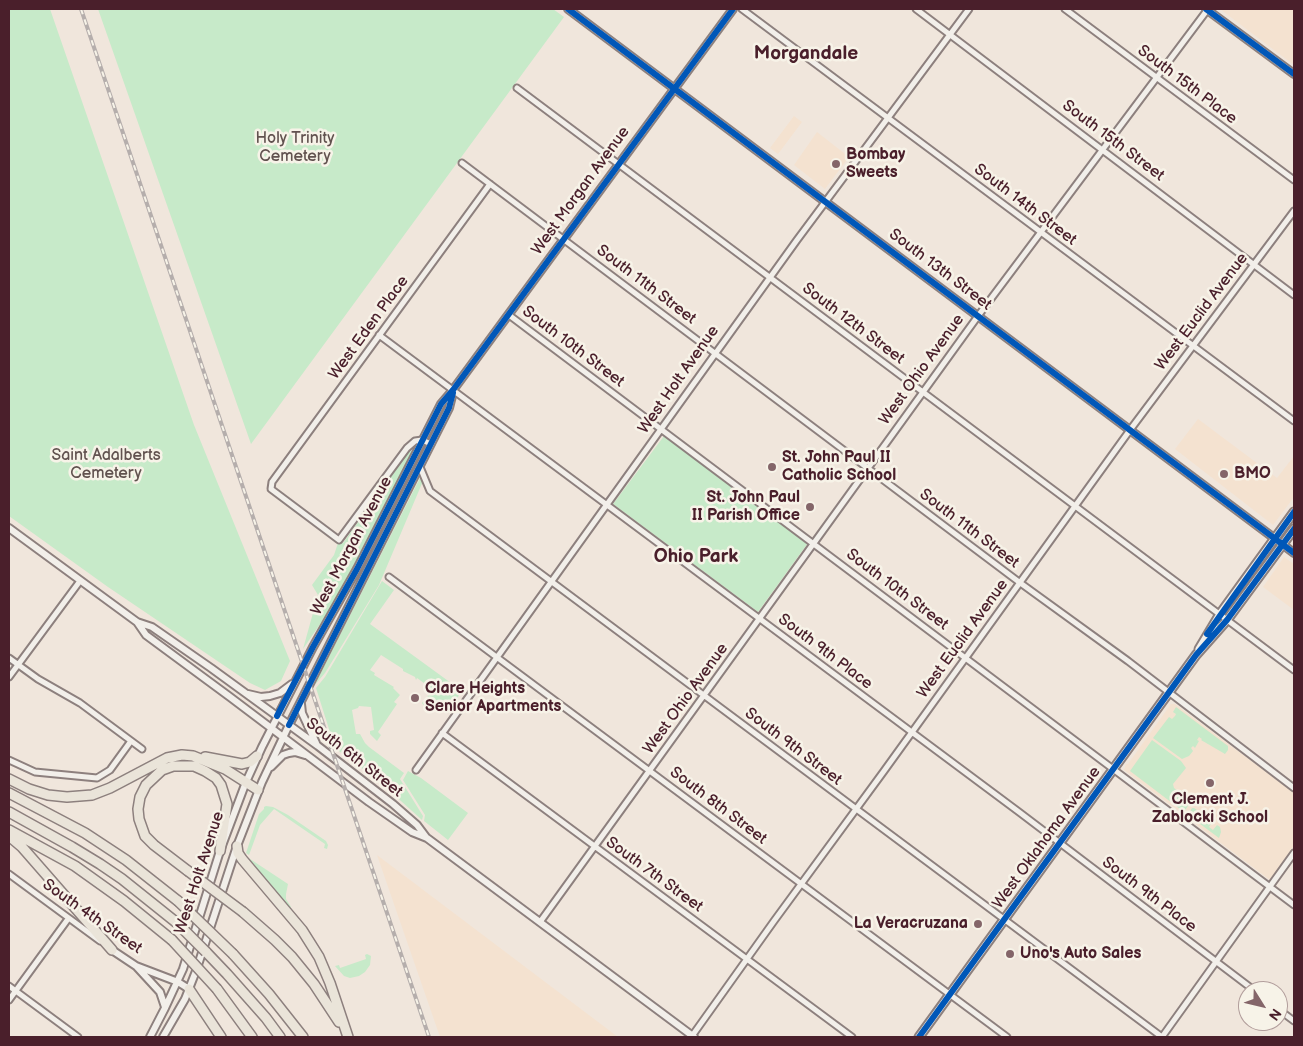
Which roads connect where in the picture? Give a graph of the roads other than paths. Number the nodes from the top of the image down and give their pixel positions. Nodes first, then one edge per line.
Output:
1 (568, 9) edge
2 (732, 9) edge
3 (742, 9) edge
4 (916, 9) edge
5 (968, 9) edge
6 (1065, 9) edge
7 (1207, 9) edge
8 (950, 34) junction
9 (1294, 74) edge
10 (1156, 77) junction
11 (517, 88) dead end
12 (674, 88) junction
13 (887, 117) junction
14 (1103, 149) junction
15 (462, 163) dead end
16 (618, 164) junction
17 (1294, 180) edge
18 (490, 184) junction
19 (825, 201) junction
20 (1294, 211) edge
21 (1040, 232) junction
22 (564, 239) junction
23 (1254, 264) junction
24 (770, 278) junction
25 (1294, 295) edge
26 (509, 315) junction
27 (978, 316) junction
28 (379, 335) junction
29 (1193, 346) junction
30 (716, 352) junction
31 (454, 390) junction
32 (923, 392) junction
33 (1294, 421) edge
34 (662, 429) junction
35 (1130, 430) junction
36 (422, 440) junction
37 (431, 444) junction
38 (867, 467) junction
39 (420, 468) junction
40 (607, 505) junction
41 (1075, 506) junction
42 (1294, 512) edge
43 (9, 528) edge
44 (1294, 529) edge
45 (1274, 538) junction
46 (813, 543) junction
47 (1283, 544) junction
48 (1294, 553) edge
49 (389, 577) dead end
50 (80, 581) junction
51 (552, 581) junction
52 (1019, 582) junction
53 (1220, 614) junction
54 (758, 619) junction
55 (1227, 620) junction
56 (137, 622) junction
57 (1196, 655) junction
58 (498, 657) junction
59 (965, 657) junction
60 (9, 658) edge
61 (18, 665) junction
62 (1294, 670) edge
63 (9, 677) edge
64 (295, 681) junction
65 (246, 693) junction
66 (1169, 693) junction
67 (704, 695) junction
68 (301, 702) junction
69 (277, 716) junction
70 (289, 725) junction
71 (271, 728) junction
72 (442, 733) junction
73 (912, 733) junction
74 (283, 736) junction
75 (131, 741) junction
76 (318, 746) junction
77 (142, 749) dead end
78 (192, 756) junction
79 (258, 756) junction
80 (309, 756) junction
81 (9, 760) edge
82 (1114, 768) junction
83 (416, 770) dead end
84 (649, 771) junction
85 (267, 772) junction
86 (9, 779) edge
87 (246, 782) junction
88 (1294, 788) edge
89 (258, 790) junction
90 (9, 793) edge
91 (856, 810) junction
92 (9, 812) edge
93 (9, 830) edge
94 (9, 836) edge
95 (426, 838) junction
96 (1059, 844) junction
97 (237, 846) junction
98 (594, 846) junction
99 (220, 852) junction
100 (1294, 853) edge
101 (9, 874) edge
102 (801, 884) junction
103 (1270, 886) junction
104 (1294, 904) edge
105 (68, 919) junction
106 (1005, 919) junction
107 (540, 922) junction
108 (112, 950) junction
109 (747, 958) junction
110 (1216, 962) junction
111 (136, 966) junction
112 (1242, 981) edge
113 (178, 982) junction
114 (9, 986) edge
115 (189, 989) junction
116 (16, 991) junction
117 (950, 994) junction
118 (9, 1000) edge
119 (165, 1008) junction
120 (78, 1037) edge
121 (150, 1037) edge
122 (164, 1037) edge
123 (221, 1037) edge
124 (252, 1037) edge
125 (280, 1037) edge
126 (303, 1037) edge
127 (348, 1037) edge
128 (693, 1037) edge
129 (852, 1037) edge
130 (919, 1037) edge
131 (1007, 1037) edge
132 (1162, 1037) edge

1 - 12 street, South 13th Street
2 - 12 street, West Morgan Avenue
3 - 13 street, South 14th Street
4 - 8 street, South 15th Street
5 - 8 street, West Holt Avenue
6 - 10 street, South 15th Place
7 - 9 street
7 - 10 street, West Ohio Avenue
8 - 13 street, West Holt Avenue
8 - 14 street, South 15th Street
10 - 14 street, West Ohio Avenue
10 - 17 street, South 15th Place
11 - 16 street, South 12th Street
12 - 16 street, West Morgan Avenue
12 - 19 street, South 13th Street
13 - 19 street, West Holt Avenue
13 - 21 street, South 14th Street
14 - 21 street, West Ohio Avenue
14 - 23 street, South 15th Street
15 - 18 street, South 11th Street
16 - 22 street, West Morgan Avenue
16 - 24 street, South 12th Street
18 - 22 street, South 11th Street
18 - 28 street, West Eden Place
19 - 24 street, West Holt Avenue
19 - 27 street, South 13th Street
20 - 23 street, West Euclid Avenue
21 - 27 street, West Ohio Avenue
21 - 29 street, South 14th Street
22 - 26 street, West Morgan Avenue
22 - 30 street, South 11th Street
23 - 25 street, South 15th Street
23 - 29 street, West Euclid Avenue
24 - 30 street, West Holt Avenue
24 - 32 street, South 12th Street
26 - 31 street, West Morgan Avenue
26 - 34 street, South 10th Street
27 - 32 street, West Ohio Avenue
27 - 35 street, South 13th Street
28 - 31 street, South 9th Place
28 - 36 street, West Eden Place
29 - 33 street, South 14th Street
29 - 35 street, West Euclid Avenue
30 - 34 street, West Holt Avenue
30 - 38 street, South 11th Street
31 - 36 street, West Morgan Avenue
31 - 37 street, West Morgan Avenue
31 - 40 street, South 9th Place
32 - 38 street, West Ohio Avenue
32 - 41 street, South 12th Street
34 - 40 street, West Holt Avenue
34 - 46 street, South 10th Street
35 - 41 street, West Euclid Avenue
35 - 45 street, South 13th Street
36 - 37 street
36 - 64 street, West Morgan Avenue
37 - 39 street, West Morgan Avenue
38 - 46 street, West Ohio Avenue
38 - 52 street, South 11th Street
39 - 51 street, South 9th Street
39 - 68 street, West Morgan Avenue
40 - 51 street, West Holt Avenue
40 - 54 street, South 9th Place
41 - 52 street, West Euclid Avenue
41 - 53 street, South 12th Street
42 - 45 main road, West Oklahoma Avenue
43 - 50 street, South 6th Street
44 - 47 main road, West Oklahoma Avenue
45 - 47 street, South 13th Street
45 - 53 main road, West Oklahoma Avenue
46 - 54 street, West Ohio Avenue
46 - 59 street, South 10th Street
47 - 48 street, South 13th Street
47 - 55 main road, West Oklahoma Avenue
49 - 58 street, South 8th Street
50 - 56 street, South 6th Street
50 - 61 street
51 - 58 street, West Holt Avenue
51 - 67 street, South 9th Street
52 - 59 street, West Euclid Avenue
52 - 66 street, South 11th Street
53 - 55 street, South 12th Street
53 - 57 main road, West Oklahoma Avenue
54 - 67 street, West Ohio Avenue
54 - 73 street, South 9th Place
55 - 57 main road, West Oklahoma Avenue
55 - 62 street, South 12th Street
56 - 65 street, South 6th Street
56 - 71 street, South 6th Street
57 - 66 main road, West Oklahoma Avenue
58 - 72 street, West Holt Avenue
58 - 84 street, South 8th Street
59 - 73 street, West Euclid Avenue
59 - 82 street, South 10th Street
60 - 61 street
61 - 63 street
61 - 75 street
64 - 65 street
64 - 69 street, West Morgan Avenue
65 - 69 street, South 6th Street
66 - 82 main road, West Oklahoma Avenue
66 - 88 street, South 11th Street
67 - 84 street, West Ohio Avenue
67 - 91 street, South 9th Street
68 - 70 street, West Morgan Avenue
68 - 76 street
69 - 70 street, South 6th Street
69 - 71 street, West Holt Avenue
70 - 74 street, West Holt Avenue
70 - 76 street, South 6th Street
71 - 74 street, South 6th Street
71 - 79 street, West Holt Avenue
72 - 83 street, West Holt Avenue
72 - 98 street, South 7th Street
73 - 91 street, West Euclid Avenue
73 - 96 street, South 9th Place
74 - 80 street, South 6th Street
74 - 85 street, West Holt Avenue
75 - 77 street
75 - 81 street
76 - 95 street, South 6th Street
78 - 79 highway
78 - 86 highway
78 - 87 highway
79 - 87 street, West Holt Avenue
80 - 85 street
80 - 95 street, South 6th Street
82 - 96 main road, West Oklahoma Avenue
82 - 103 street, South 10th Street
84 - 98 street, West Ohio Avenue
84 - 102 street, South 8th Street
85 - 89 street, West Holt Avenue
87 - 89 highway
87 - 99 street, West Holt Avenue
89 - 97 street, West Holt Avenue
90 - 126 highway, bridge
91 - 102 street, West Euclid Avenue
91 - 106 street, South 9th Street
92 - 125 highway, bridge
93 - 124 highway, bridge
94 - 108 highway
95 - 107 street, South 6th Street
96 - 106 main road, West Oklahoma Avenue
96 - 110 street, South 9th Place
97 - 115 street, West Holt Avenue
97 - 127 highway
98 - 107 street, West Ohio Avenue
98 - 109 street, South 7th Street
99 - 113 street, West Holt Avenue
99 - 127 highway, bridge
100 - 103 street
101 - 105 street, South 4th Street
102 - 109 street, West Euclid Avenue
102 - 117 street, South 8th Street
103 - 104 street, South 10th Street
103 - 110 street
105 - 108 street, South 4th Street
105 - 116 street
106 - 117 main road, West Oklahoma Avenue
106 - 132 street, South 9th Street
107 - 128 street, South 6th Street
108 - 111 street, South 4th Street
109 - 128 street, West Euclid Avenue
109 - 129 street, South 7th Street
110 - 112 street, South 9th Place
110 - 132 street
111 - 113 street, South 4th Street
111 - 119 street
113 - 115 street, South 4th Street
113 - 119 street, West Holt Avenue
114 - 116 street
115 - 122 street, West Holt Avenue
115 - 123 highway
116 - 118 street
116 - 120 street
117 - 130 main road, West Oklahoma Avenue
117 - 131 street, South 8th Street
119 - 121 street, West Holt Avenue

